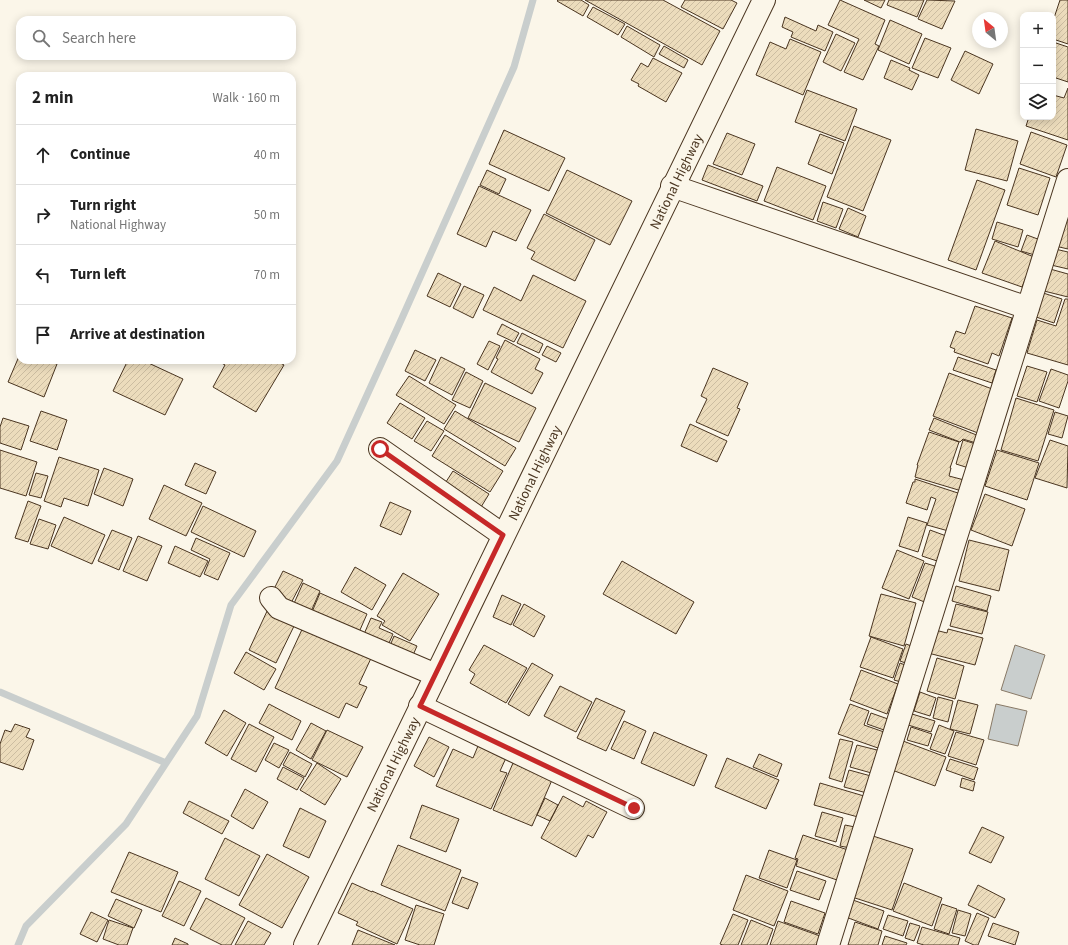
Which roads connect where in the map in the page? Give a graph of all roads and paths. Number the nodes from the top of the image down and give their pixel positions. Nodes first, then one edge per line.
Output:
1 (764, 0) edge
2 (1068, 180) edge
3 (672, 186) junction
4 (1028, 308) junction
5 (380, 449) dead end
6 (503, 535) junction
7 (270, 598) dead end
8 (436, 676) junction
9 (420, 706) junction
10 (634, 808) dead end
11 (305, 945) edge
12 (828, 945) edge

1 - 3 street, National Highway
2 - 4 street
3 - 4 street
3 - 6 street, National Highway
4 - 12 street
5 - 6 street
6 - 8 street, National Highway
7 - 8 street
8 - 9 street, National Highway
9 - 10 street
9 - 11 street, National Highway

